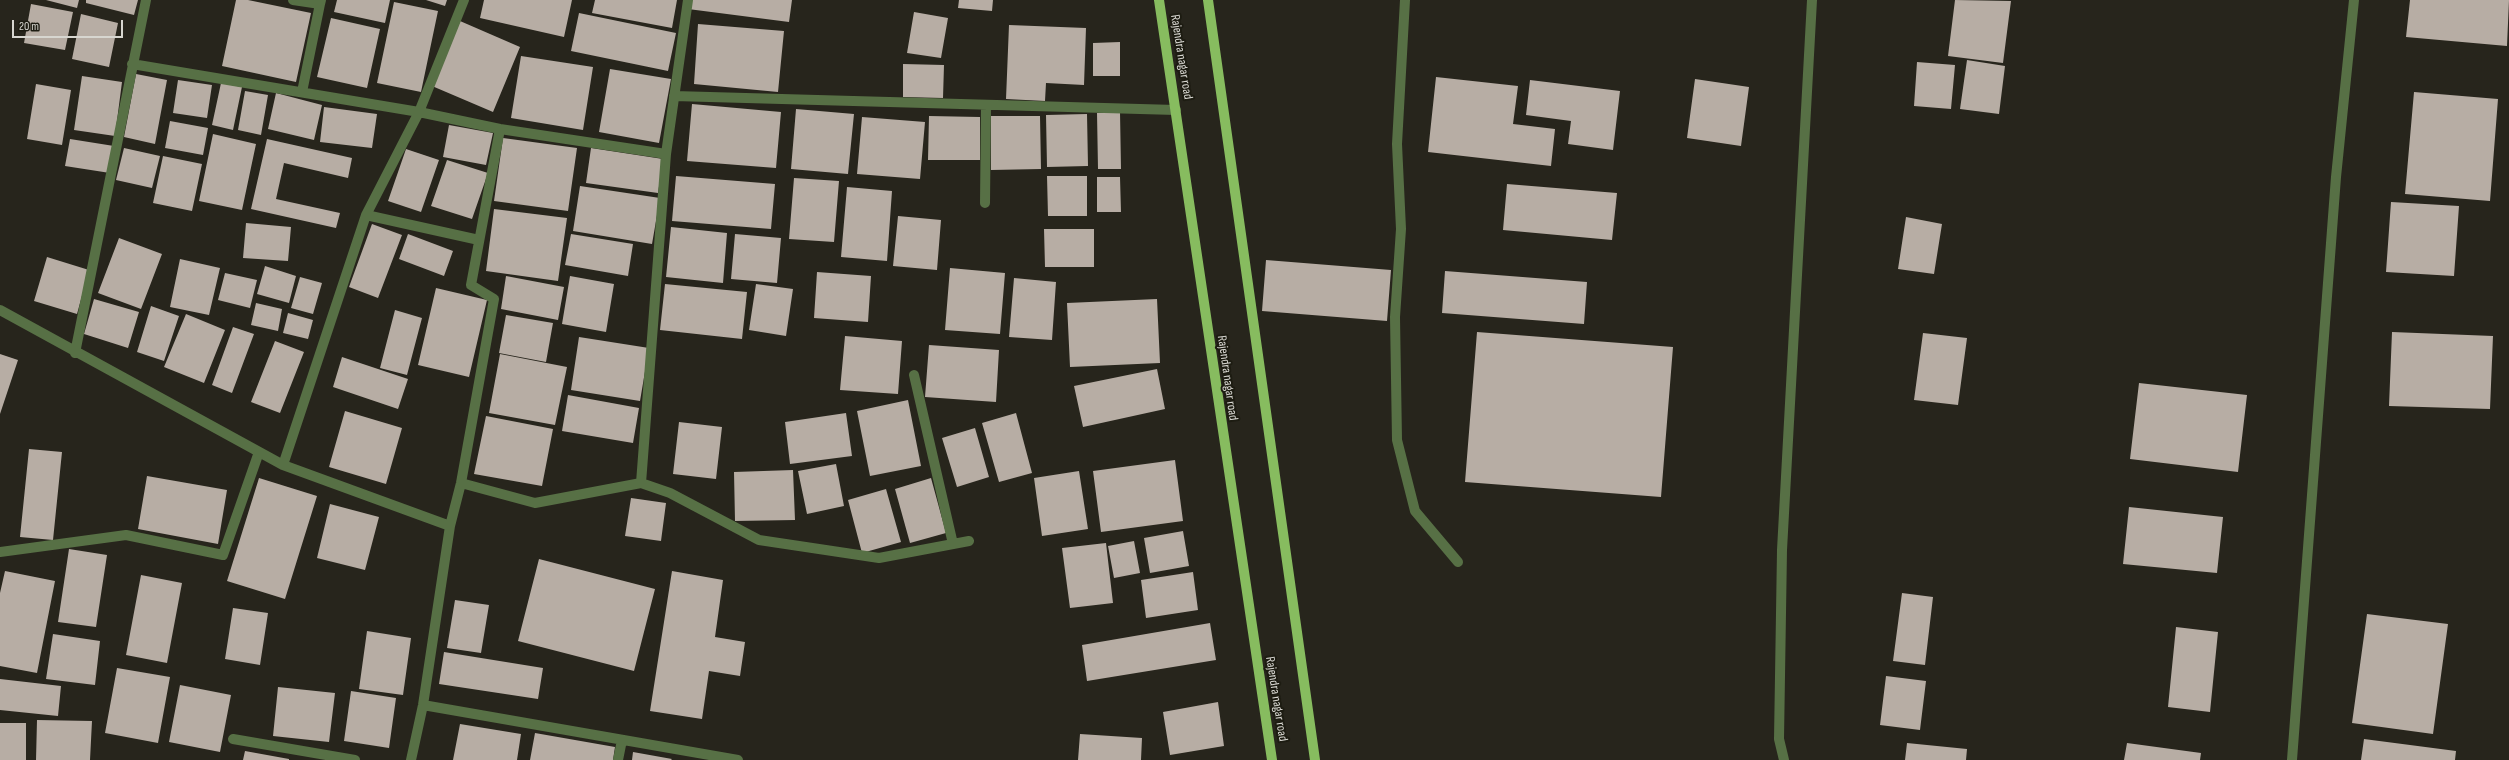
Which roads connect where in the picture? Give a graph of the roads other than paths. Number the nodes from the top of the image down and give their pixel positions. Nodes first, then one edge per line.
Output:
1 (146, 0) edge
2 (293, 0) edge
3 (464, 0) edge
4 (688, 0) edge
5 (1159, 0) edge
6 (1208, 0) edge
7 (1405, 0) edge
8 (1812, 0) edge
9 (2354, 0) edge
10 (320, 2) edge
11 (132, 64) junction
12 (302, 92) junction
13 (674, 96) junction
14 (986, 105) junction
15 (1176, 110) junction
16 (419, 112) junction
17 (500, 129) junction
18 (666, 154) junction
19 (985, 203) dead end
20 (366, 215) junction
21 (479, 240) junction
22 (0, 310) edge
23 (75, 353) junction
24 (914, 375) dead end
25 (259, 452) junction
26 (283, 465) junction
27 (641, 483) junction
28 (461, 484) junction
29 (450, 526) junction
30 (969, 541) dead end
31 (954, 544) junction
32 (0, 552) edge
33 (1458, 562) dead end
34 (423, 705) junction
35 (232, 739) dead end
36 (622, 740) junction
37 (355, 760) edge
38 (411, 760) edge
39 (618, 760) edge
40 (738, 760) edge
41 (1272, 760) edge
42 (1315, 760) edge
43 (1784, 760) edge
44 (2292, 760) edge

1 - 11 street
2 - 10 street
3 - 16 street
4 - 13 street
5 - 15 main road, Rajendra nagar road
6 - 42 main road
7 - 33 street
8 - 43 street
9 - 44 street
10 - 12 street
11 - 12 street
11 - 23 street
12 - 16 street
13 - 14 street
13 - 18 street
14 - 15 street
14 - 19 street
15 - 41 main road, Rajendra nagar road
16 - 17 street
16 - 20 street
17 - 18 street
17 - 21 street
18 - 27 street
20 - 21 street
20 - 26 street
21 - 28 street
22 - 23 street
23 - 25 street
24 - 31 street
25 - 26 street
25 - 32 street
26 - 29 street
27 - 28 street
27 - 31 street
28 - 29 street
29 - 34 street
30 - 31 street
34 - 36 street
34 - 38 street
35 - 37 street
36 - 39 street
36 - 40 street

